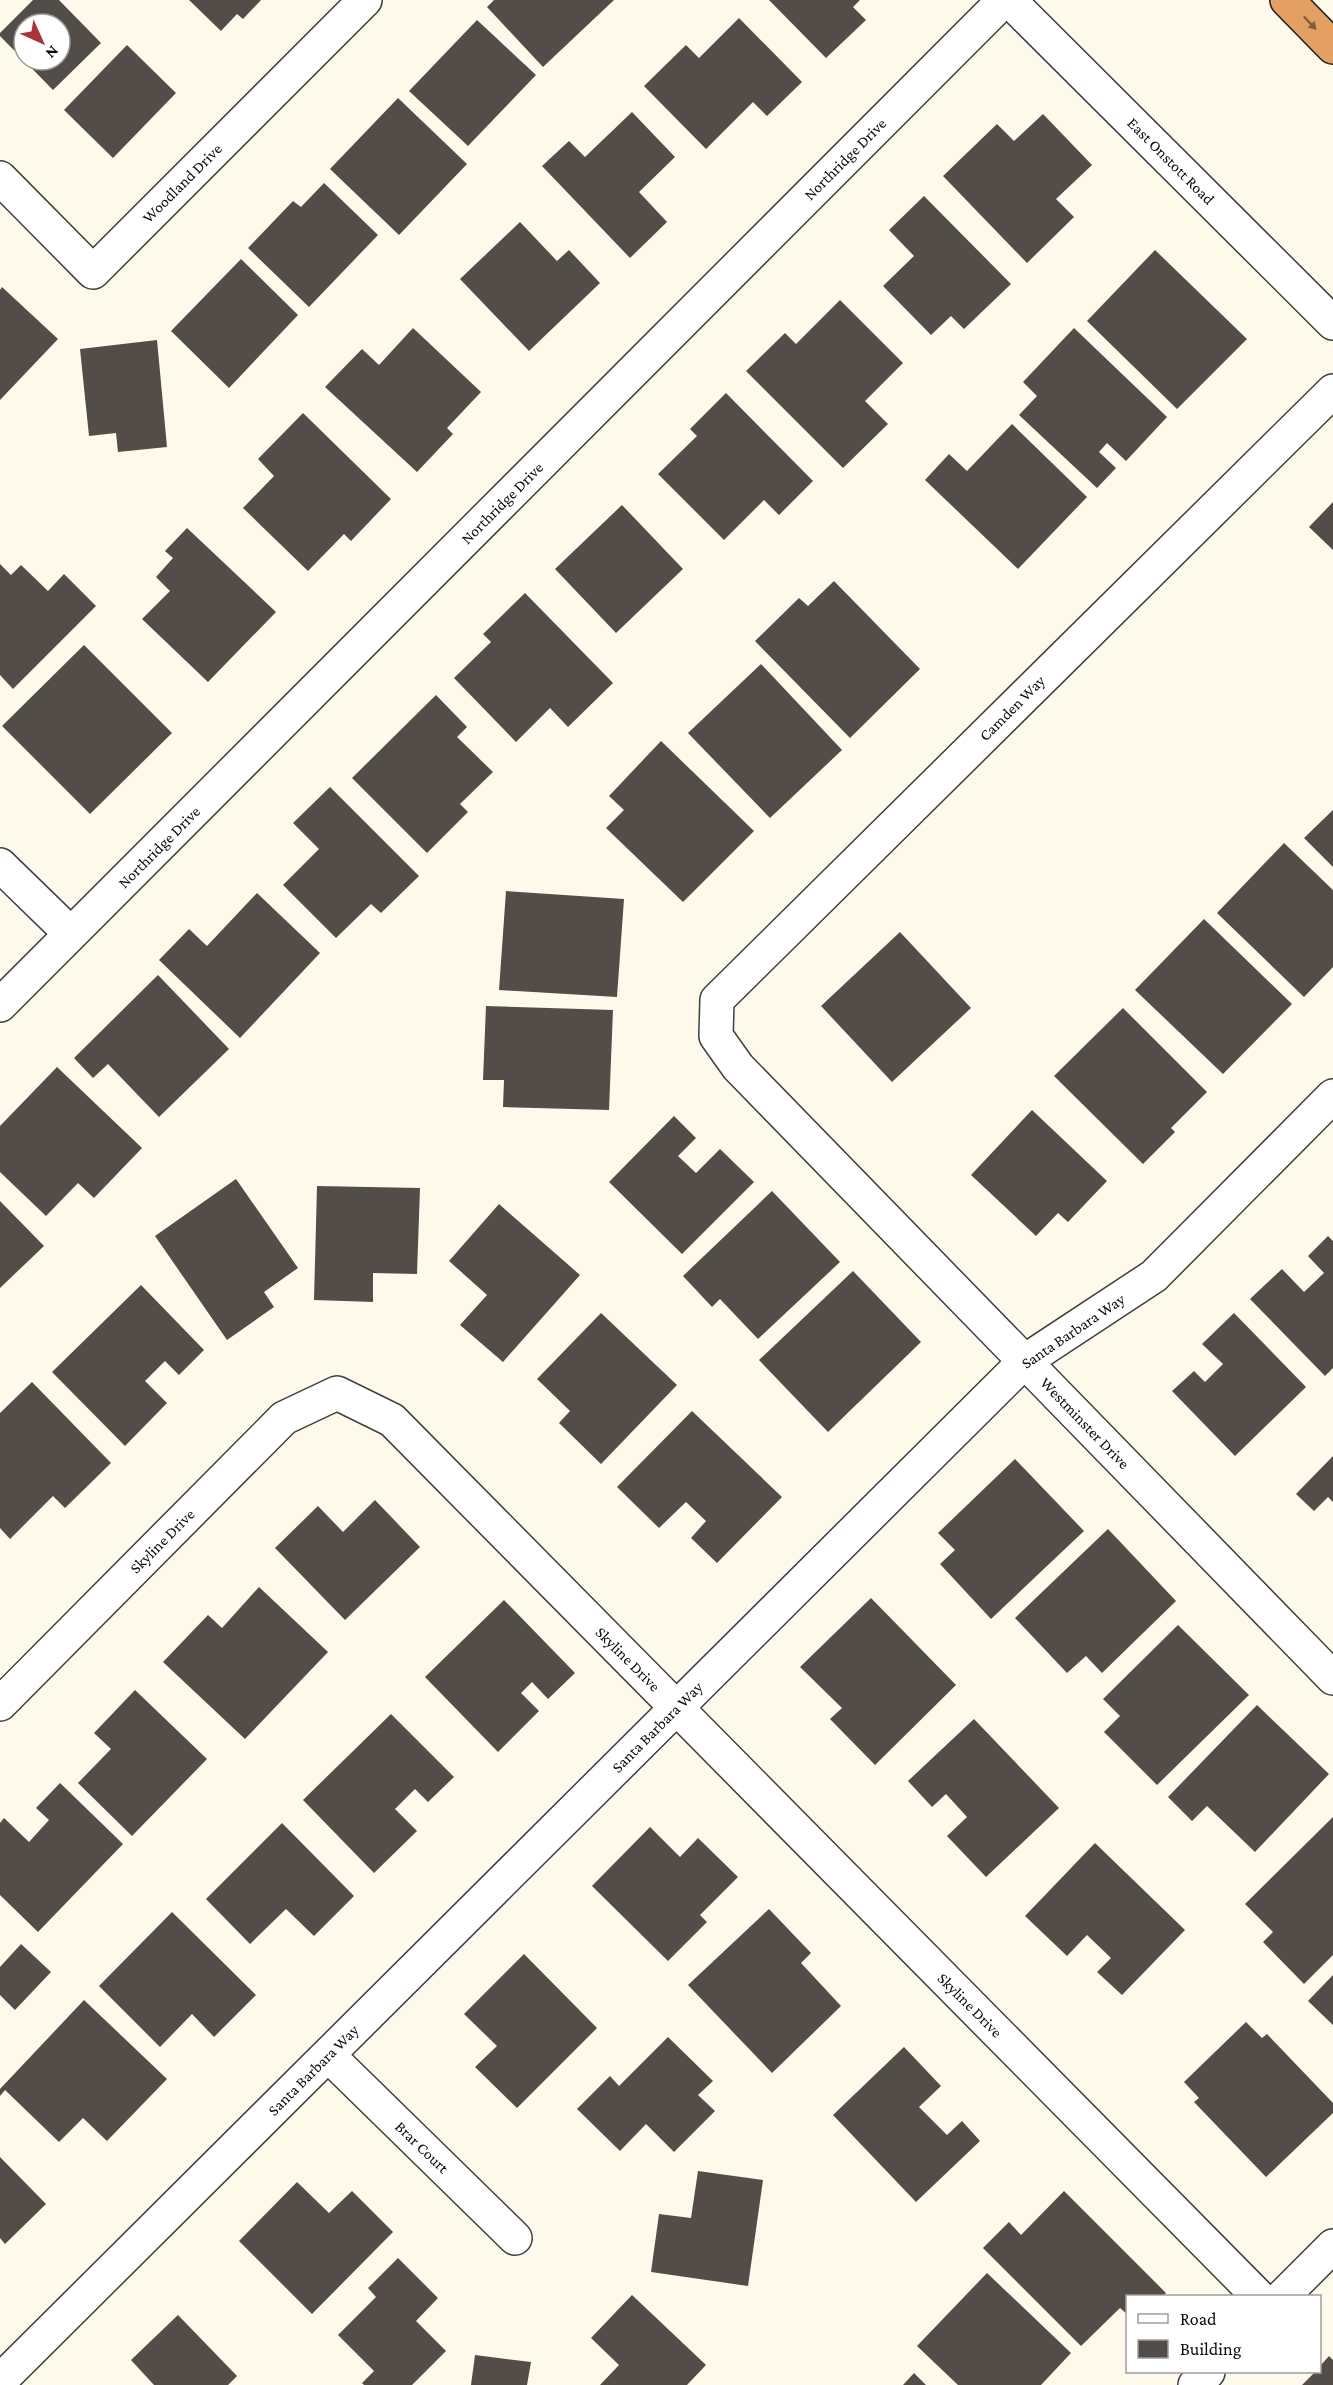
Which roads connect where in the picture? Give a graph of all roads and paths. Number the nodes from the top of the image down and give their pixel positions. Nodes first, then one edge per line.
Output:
1 (365, 0) edge
2 (1004, 0) edge
3 (1009, 0) edge
4 (1287, 0) edge
5 (1333, 47) edge
6 (0, 178) edge
7 (1333, 323) edge
8 (1333, 390) edge
9 (0, 865) edge
10 (71, 934) junction
11 (0, 1005) edge
12 (716, 1036) joint
13 (1333, 1096) edge
14 (1025, 1361) junction
15 (1333, 1677) edge
16 (0, 1704) edge
17 (676, 1708) junction
18 (328, 2055) junction
19 (516, 2238) dead end
20 (1333, 2246) edge
21 (1257, 2295) edge
22 (1284, 2295) edge
23 (1207, 2373) edge
24 (0, 2381) edge
25 (1195, 2385) edge

1 - 6 street, Woodland Drive
2 - 10 street, Northridge Drive
3 - 7 street, East Onstott Road
4 -> 5 highway
8 - 12 street, Camden Way
9 - 10 street
10 - 11 street, Northridge Drive
12 - 14 street, Westminster Drive
13 - 14 street, Santa Barbara Way
14 - 15 street, Westminster Drive
14 - 17 street, Santa Barbara Way
16 - 17 street, Skyline Drive
17 - 18 street, Santa Barbara Way
17 - 21 street, Skyline Drive
18 - 19 street, Brar Court
18 - 24 street, Santa Barbara Way
20 - 22 street
23 - 25 street

